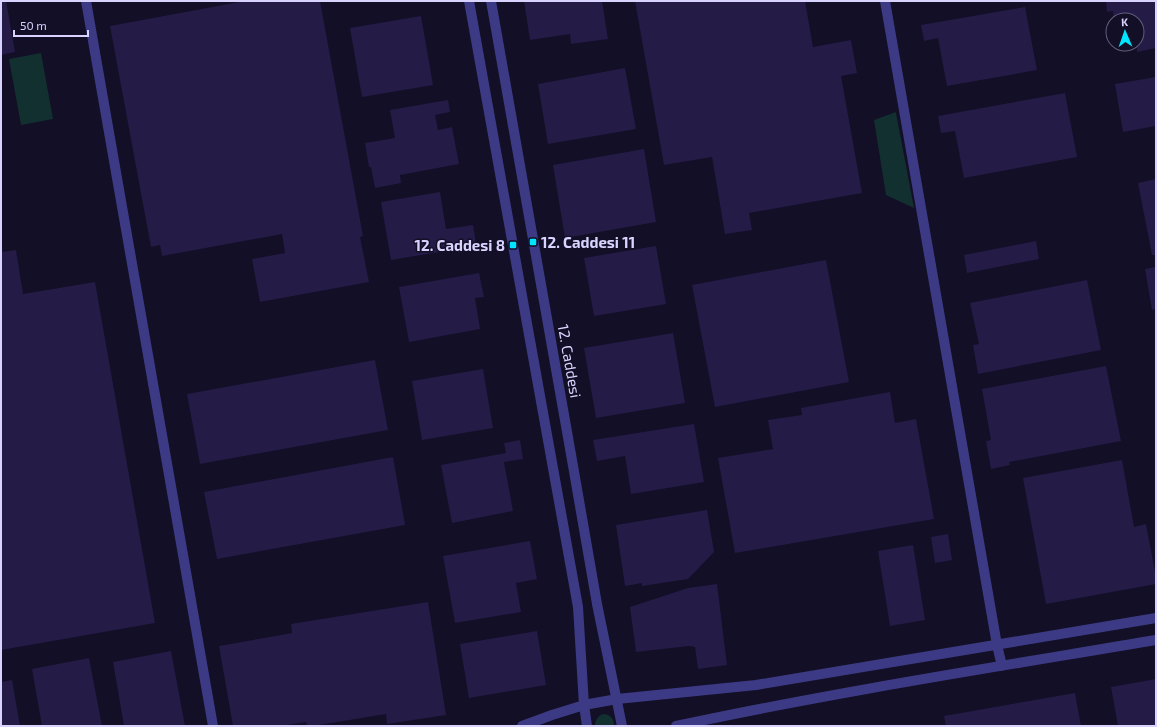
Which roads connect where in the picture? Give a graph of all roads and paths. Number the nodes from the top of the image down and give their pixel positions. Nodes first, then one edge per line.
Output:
1 (86, 1) edge
2 (469, 1) edge
3 (491, 1) edge
4 (885, 1) edge
5 (1156, 618) edge
6 (1156, 640) edge
7 (997, 645) junction
8 (1002, 666) junction
9 (617, 699) junction
10 (584, 705) junction
11 (213, 726) edge
12 (522, 726) edge
13 (587, 726) edge
14 (622, 726) edge
15 (676, 726) edge

1 - 11 street
2 - 10 street
3 - 9 street, 12. Caddesi
4 - 7 street
5 - 7 street
6 - 8 street
7 - 8 street
7 - 9 street
8 - 15 street
9 - 10 street
9 - 14 street, 12. Caddesi
10 - 12 street
10 - 13 street

